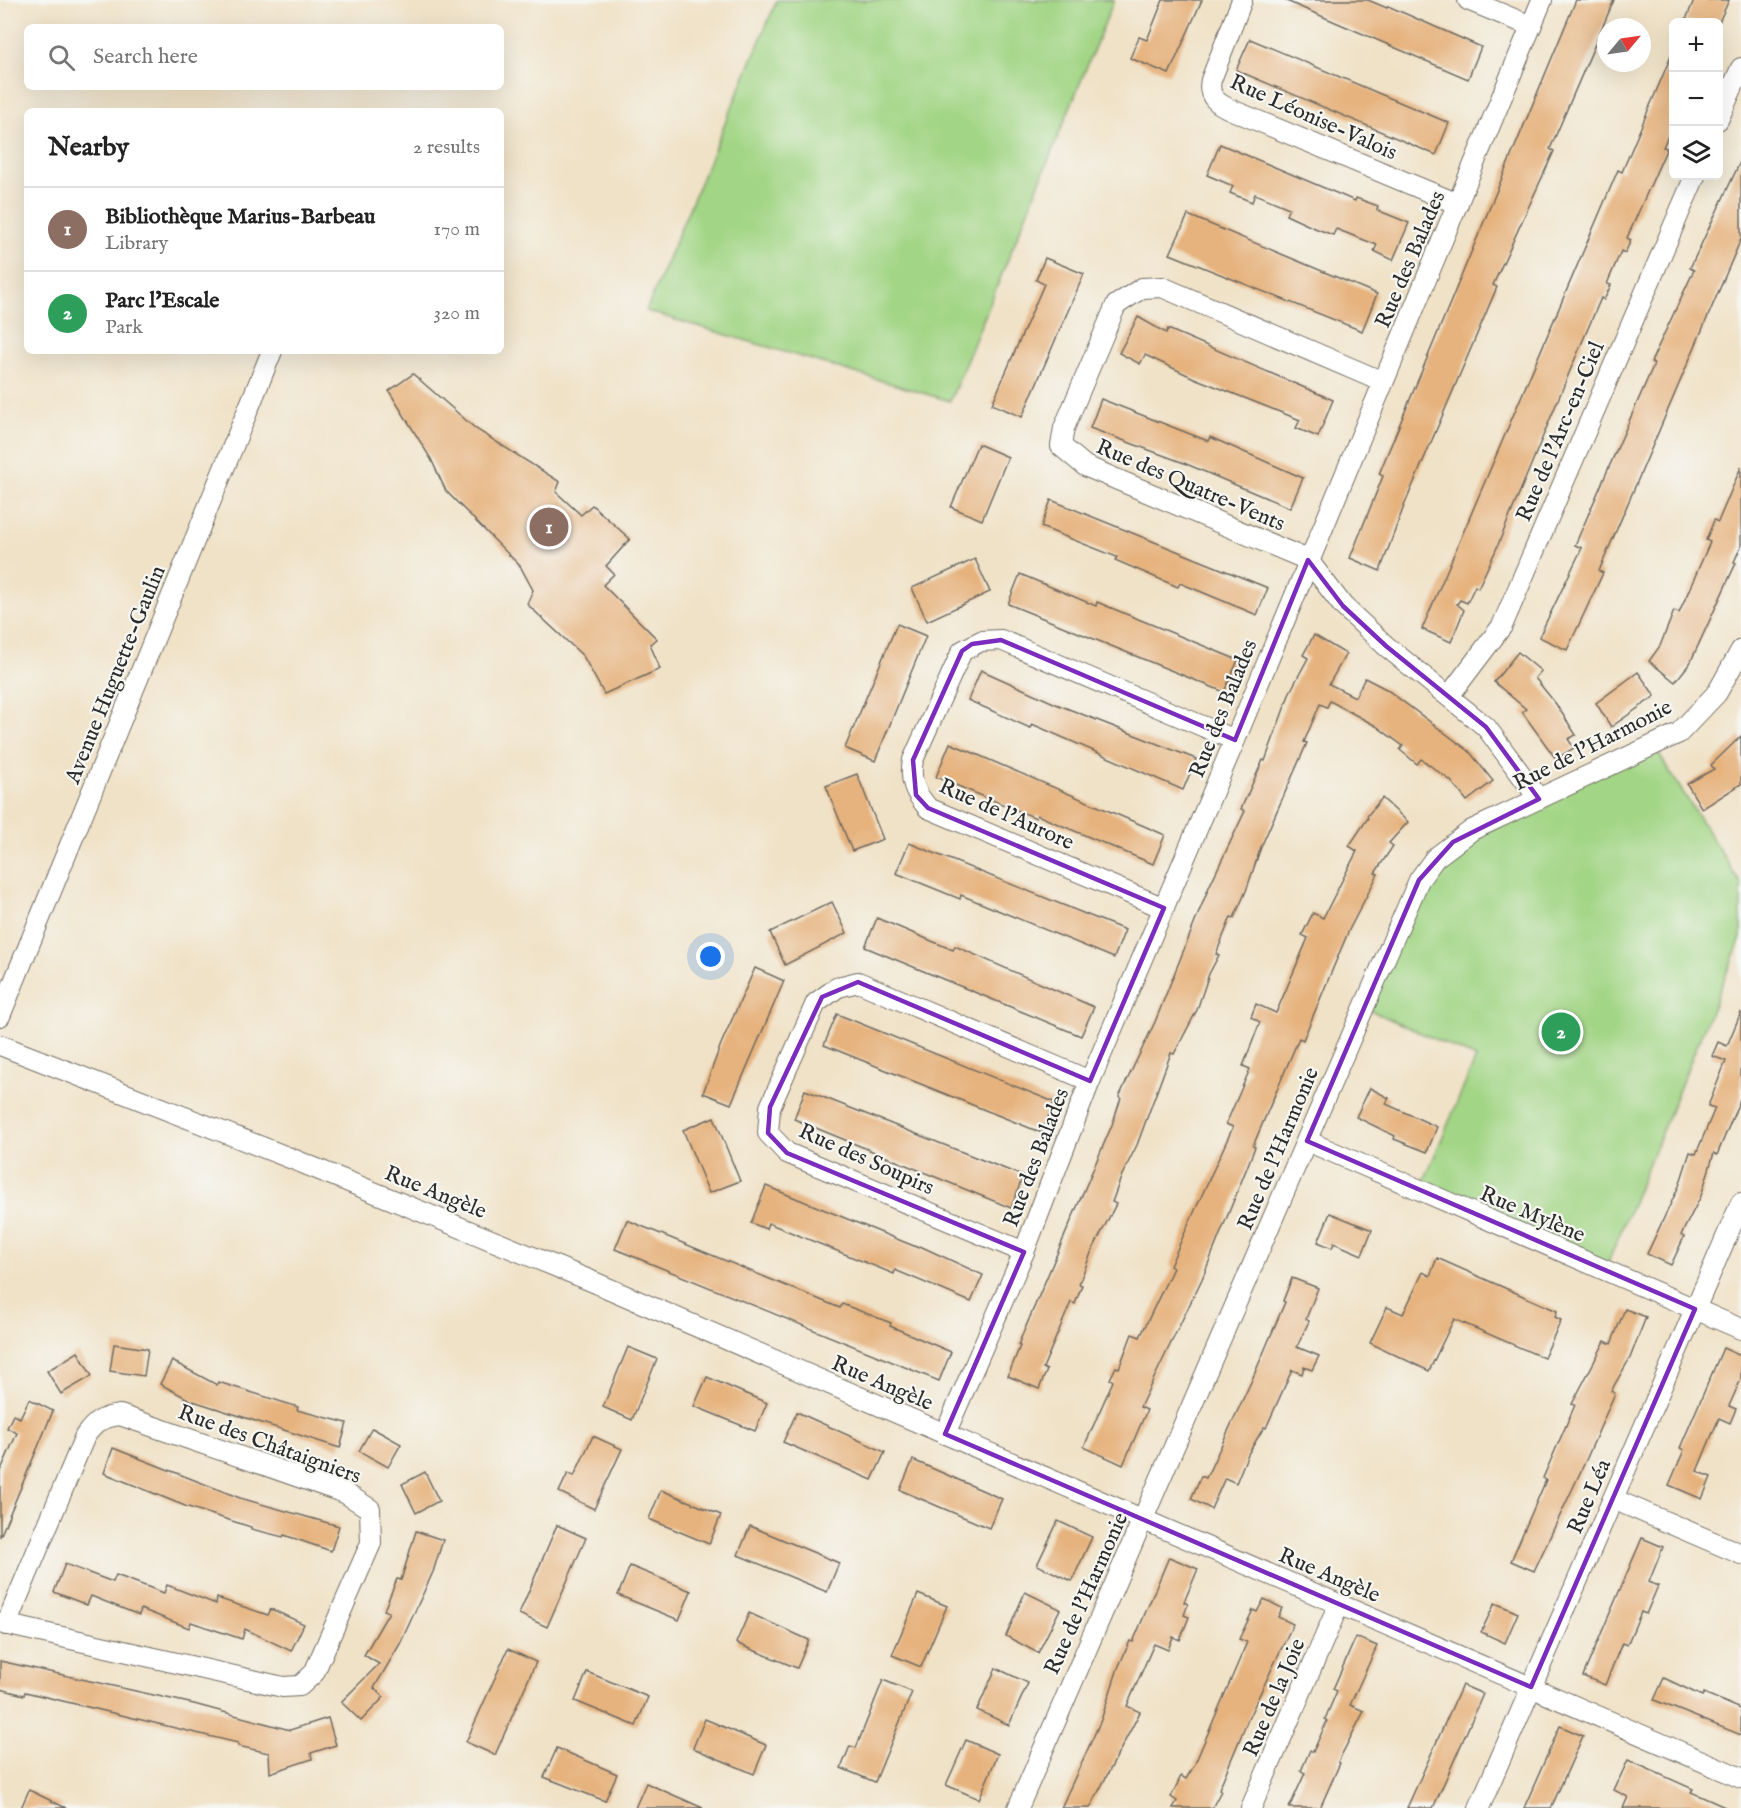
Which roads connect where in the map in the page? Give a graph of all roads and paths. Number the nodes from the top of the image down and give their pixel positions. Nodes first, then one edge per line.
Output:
1 (1242, 0) edge
2 (1468, 0) edge
3 (1542, 0) edge
4 (1532, 26) junction
5 (1741, 68) edge
6 (1723, 111) edge
7 (1693, 180) edge
8 (1458, 204) junction
9 (271, 354) edge
10 (1383, 382) junction
11 (1308, 560) junction
12 (1741, 650) edge
13 (1449, 696) junction
14 (1235, 740) junction
15 (1539, 799) junction
16 (1164, 908) junction
17 (0, 1016) edge
18 (0, 1046) edge
19 (1090, 1081) junction
20 (1307, 1141) junction
21 (1741, 1203) edge
22 (1024, 1252) junction
23 (1695, 1309) junction
24 (1741, 1329) edge
25 (945, 1434) junction
26 (1613, 1499) junction
27 (1144, 1520) junction
28 (1741, 1554) edge
29 (1339, 1604) junction
30 (3, 1624) edge
31 (1531, 1687) junction
32 (1741, 1778) edge
33 (1018, 1808) edge
34 (1251, 1808) edge
35 (1479, 1808) edge

1 - 8 street, Rue Léonise-Valois
2 - 4 street
3 - 4 street, Rue des Balades
4 - 8 street, Rue des Balades
5 - 6 street
7 - 13 street, Rue de l'Arc-en-Ciel
8 - 10 street, Rue des Balades
9 - 17 street, Avenue Huguette-Gaulin
10 - 11 street, Rue des Balades
10 - 11 street, Rue des Quatre-Vents
11 - 13 street, Rue des Quatre-Vents
11 - 14 street, Rue des Balades
12 - 15 street, Rue de l'Harmonie
13 - 15 street, Rue des Quatre-Vents
14 - 16 street, Rue des Balades
14 - 16 street, Rue de l'Aurore
15 - 20 street, Rue de l'Harmonie
16 - 19 street, Rue des Balades
18 - 25 street, Rue Angèle
19 - 22 street, Rue des Balades
19 - 22 street, Rue des Soupirs
20 - 23 street, Rue Mylène
20 - 27 street, Rue de l'Harmonie
21 - 23 street, Rue Léa
22 - 25 street, Rue des Balades
23 - 24 street, Rue Mylène
23 - 26 street, Rue Léa
25 - 27 street, Rue Angèle
26 - 28 street
26 - 31 street, Rue Léa
27 - 29 street, Rue Angèle
27 - 33 street, Rue de l'Harmonie
29 - 31 street, Rue Angèle
29 - 34 street, Rue de la Joie
30 - 30 street, Rue des Châtaigniers
31 - 32 street, Rue Angèle
31 - 35 street, Rue Léa

